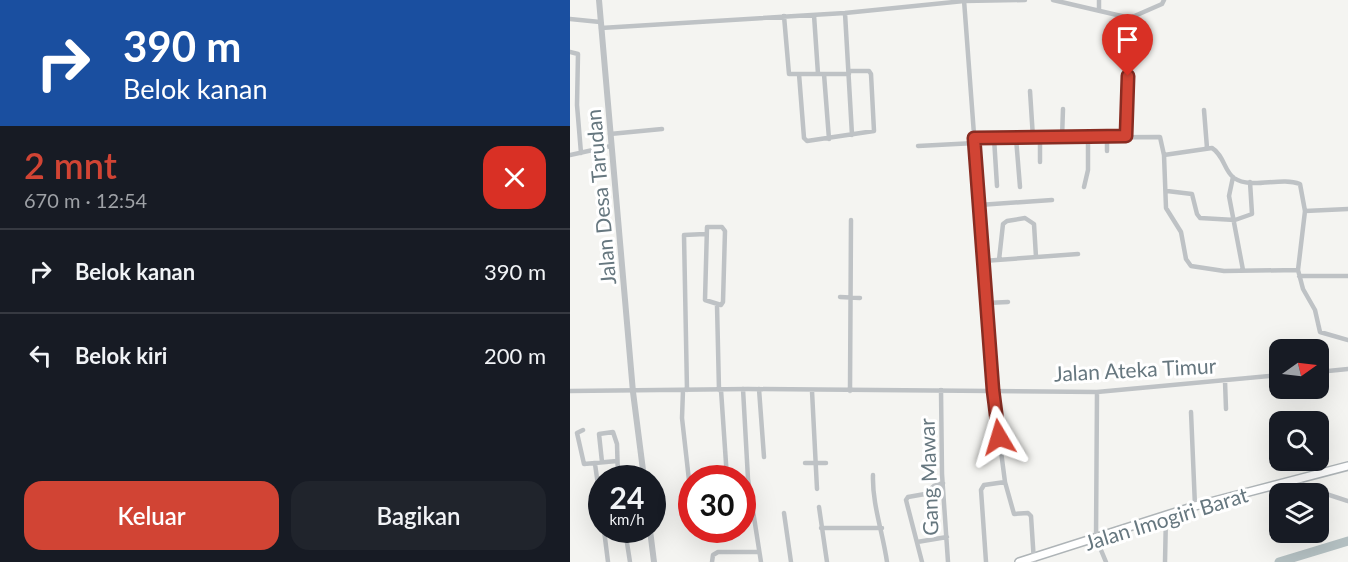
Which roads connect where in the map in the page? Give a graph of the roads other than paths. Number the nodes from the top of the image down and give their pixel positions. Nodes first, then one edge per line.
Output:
1 (599, 0) edge
2 (1025, 0) edge
3 (1053, 0) edge
4 (1099, 0) edge
5 (1164, 0) edge
6 (964, 1) edge
7 (1099, 10) junction
8 (845, 13) junction
9 (814, 15) junction
10 (784, 16) junction
11 (1130, 18) junction
12 (570, 19) edge
13 (600, 25) junction
14 (570, 52) edge
15 (849, 72) junction
16 (799, 74) junction
17 (818, 74) junction
18 (824, 74) junction
19 (576, 75) junction
20 (570, 76) edge
21 (1030, 91) dead end
22 (577, 104) junction
23 (570, 105) edge
24 (1062, 109) dead end
25 (1204, 110) dead end
26 (662, 129) dead end
27 (610, 134) junction
28 (852, 135) junction
29 (1126, 136) junction
30 (994, 138) junction
31 (1016, 138) junction
32 (1033, 138) junction
33 (1040, 138) junction
34 (1062, 138) junction
35 (1088, 138) junction
36 (1107, 138) junction
37 (829, 139) junction
38 (974, 140) junction
39 (612, 146) junction
40 (918, 146) dead end
41 (1208, 148) junction
42 (581, 151) junction
43 (1107, 151) dead end
44 (570, 155) edge
45 (1164, 155) junction
46 (1040, 162) dead end
47 (1233, 177) junction
48 (1250, 182) junction
49 (997, 186) dead end
50 (1084, 187) dead end
51 (1020, 188) dead end
52 (1167, 191) junction
53 (1052, 200) dead end
54 (979, 205) junction
55 (1348, 209) edge
56 (1305, 211) junction
57 (851, 220) dead end
58 (1235, 220) junction
59 (705, 234) junction
60 (1078, 254) dead end
61 (1036, 257) junction
62 (999, 260) junction
63 (983, 261) junction
64 (1243, 270) junction
65 (1299, 273) junction
66 (1348, 276) edge
67 (840, 297) dead end
68 (851, 298) junction
69 (860, 298) dead end
70 (1008, 302) dead end
71 (987, 303) junction
72 (717, 305) junction
73 (1348, 340) edge
74 (1348, 369) edge
75 (1329, 371) edge
76 (1269, 376) edge
77 (1226, 381) junction
78 (743, 389) junction
79 (759, 389) junction
80 (685, 390) junction
81 (720, 390) junction
82 (941, 390) junction
83 (993, 390) junction
84 (570, 391) edge
85 (812, 391) junction
86 (850, 391) junction
87 (633, 392) junction
88 (1096, 392) junction
89 (1226, 409) dead end
90 (1191, 412) dead end
91 (583, 430) dead end
92 (764, 457) dead end
93 (617, 461) junction
94 (602, 462) junction
95 (805, 463) dead end
96 (826, 463) dead end
97 (595, 464) joint
98 (815, 464) junction
99 (617, 465) edge
100 (642, 465) edge
101 (687, 465) edge
102 (726, 465) edge
103 (1348, 466) edge
104 (873, 475) dead end
105 (1297, 480) junction
106 (1005, 482) junction
107 (943, 483) junction
108 (817, 489) dead end
109 (1348, 501) edge
110 (1195, 506) junction
111 (819, 507) dead end
112 (784, 513) dead end
113 (1166, 515) junction
114 (821, 528) junction
115 (882, 528) junction
116 (946, 537) junction
117 (1096, 538) junction
118 (917, 542) junction
119 (606, 543) edge
120 (628, 543) edge
121 (652, 543) edge
122 (759, 552) junction
123 (1033, 560) edge
124 (608, 562) edge
125 (630, 562) edge
126 (654, 562) edge
127 (712, 562) edge
128 (761, 562) edge
129 (791, 562) edge
130 (827, 562) edge
131 (887, 562) edge
132 (922, 562) edge
133 (948, 562) edge
134 (986, 562) edge
135 (1019, 562) edge
136 (1106, 562) edge
137 (1165, 562) edge

1 - 13 street, Jalan Desa Tarudan
2 - 6 street
3 - 7 street
4 - 7 street
5 - 11 street
6 - 8 street
6 - 38 street
7 - 11 street
8 - 9 street
8 - 15 street
9 - 10 street
9 - 17 street
10 - 13 street
10 - 16 street
11 - 29 street
12 - 13 street
13 - 27 street, Jalan Desa Tarudan
14 - 19 street
15 - 18 street
15 - 28 street
15 - 28 street
16 - 17 street
16 - 37 street
17 - 18 street
18 - 37 street
19 - 20 street
19 - 22 street
21 - 32 street
22 - 23 street
22 - 42 street
24 - 34 street
25 - 41 street
26 - 27 street
27 - 39 street, Jalan Desa Tarudan
28 - 37 street
29 - 36 street
29 - 45 street
30 - 31 street
30 - 38 street
30 - 49 street
31 - 32 street
31 - 51 street
32 - 33 street
33 - 34 street
33 - 46 street
34 - 35 street
35 - 36 street
35 - 50 street
36 - 43 street
38 - 40 street
38 - 54 street
39 - 42 street
39 - 87 street, Jalan Desa Tarudan
41 - 45 street
41 - 47 street
42 - 44 street
45 - 52 street
47 - 48 street
47 - 58 street
48 - 56 street
48 - 58 street
52 - 58 street
52 - 64 street
53 - 54 street
54 - 63 street
55 - 56 street
56 - 65 street
57 - 68 street
58 - 64 street
59 - 72 street
59 - 72 street
59 - 80 street
60 - 61 street
61 - 62 street
61 - 62 street
62 - 63 street
63 - 71 street
64 - 65 street
65 - 66 street
65 - 73 street
67 - 68 street
68 - 69 street
68 - 86 street
70 - 71 street
71 - 83 street
72 - 81 street
74 - 75 street
76 - 77 street, Jalan Ateka Timur
77 - 88 street, Jalan Ateka Timur
77 - 89 street
78 - 79 street, Jalan Ateka Timur
78 - 81 street, Jalan Ateka Timur
78 - 122 street
79 - 85 street, Jalan Ateka Timur
79 - 92 street
80 - 81 street, Jalan Ateka Timur
80 - 87 street, Jalan Ateka Timur
80 - 101 street
81 - 102 street
82 - 83 street, Jalan Ateka Timur
82 - 86 street, Jalan Ateka Timur
82 - 107 street, Gang Mawar
83 - 88 street, Jalan Ateka Timur
83 - 106 street
84 - 87 street, Jalan Ateka Timur
85 - 86 street, Jalan Ateka Timur
85 - 98 street
87 - 100 street, Jalan Desa Tarudan
88 - 117 street
90 - 110 street
91 - 97 street
93 - 94 street
93 - 94 street
93 - 99 street
94 - 97 street
95 - 98 street
96 - 98 street
98 - 108 street
103 - 105 main road, Jalan Imogiri Barat
104 - 115 street
105 - 109 street
105 - 110 main road, Jalan Imogiri Barat
106 - 123 street
106 - 134 street
107 - 116 street, Gang Mawar
107 - 118 street
110 - 113 main road, Jalan Imogiri Barat
111 - 114 street
112 - 129 street
113 - 117 main road, Jalan Imogiri Barat
113 - 137 street
114 - 115 street
114 - 130 street
115 - 131 street
116 - 118 street
116 - 133 street, Gang Mawar
117 - 123 main road, Jalan Imogiri Barat
117 - 136 street
118 - 132 street
119 - 124 street
120 - 125 street
121 - 126 street
122 - 127 street
122 - 128 street
123 - 135 main road, Jalan Imogiri Barat

